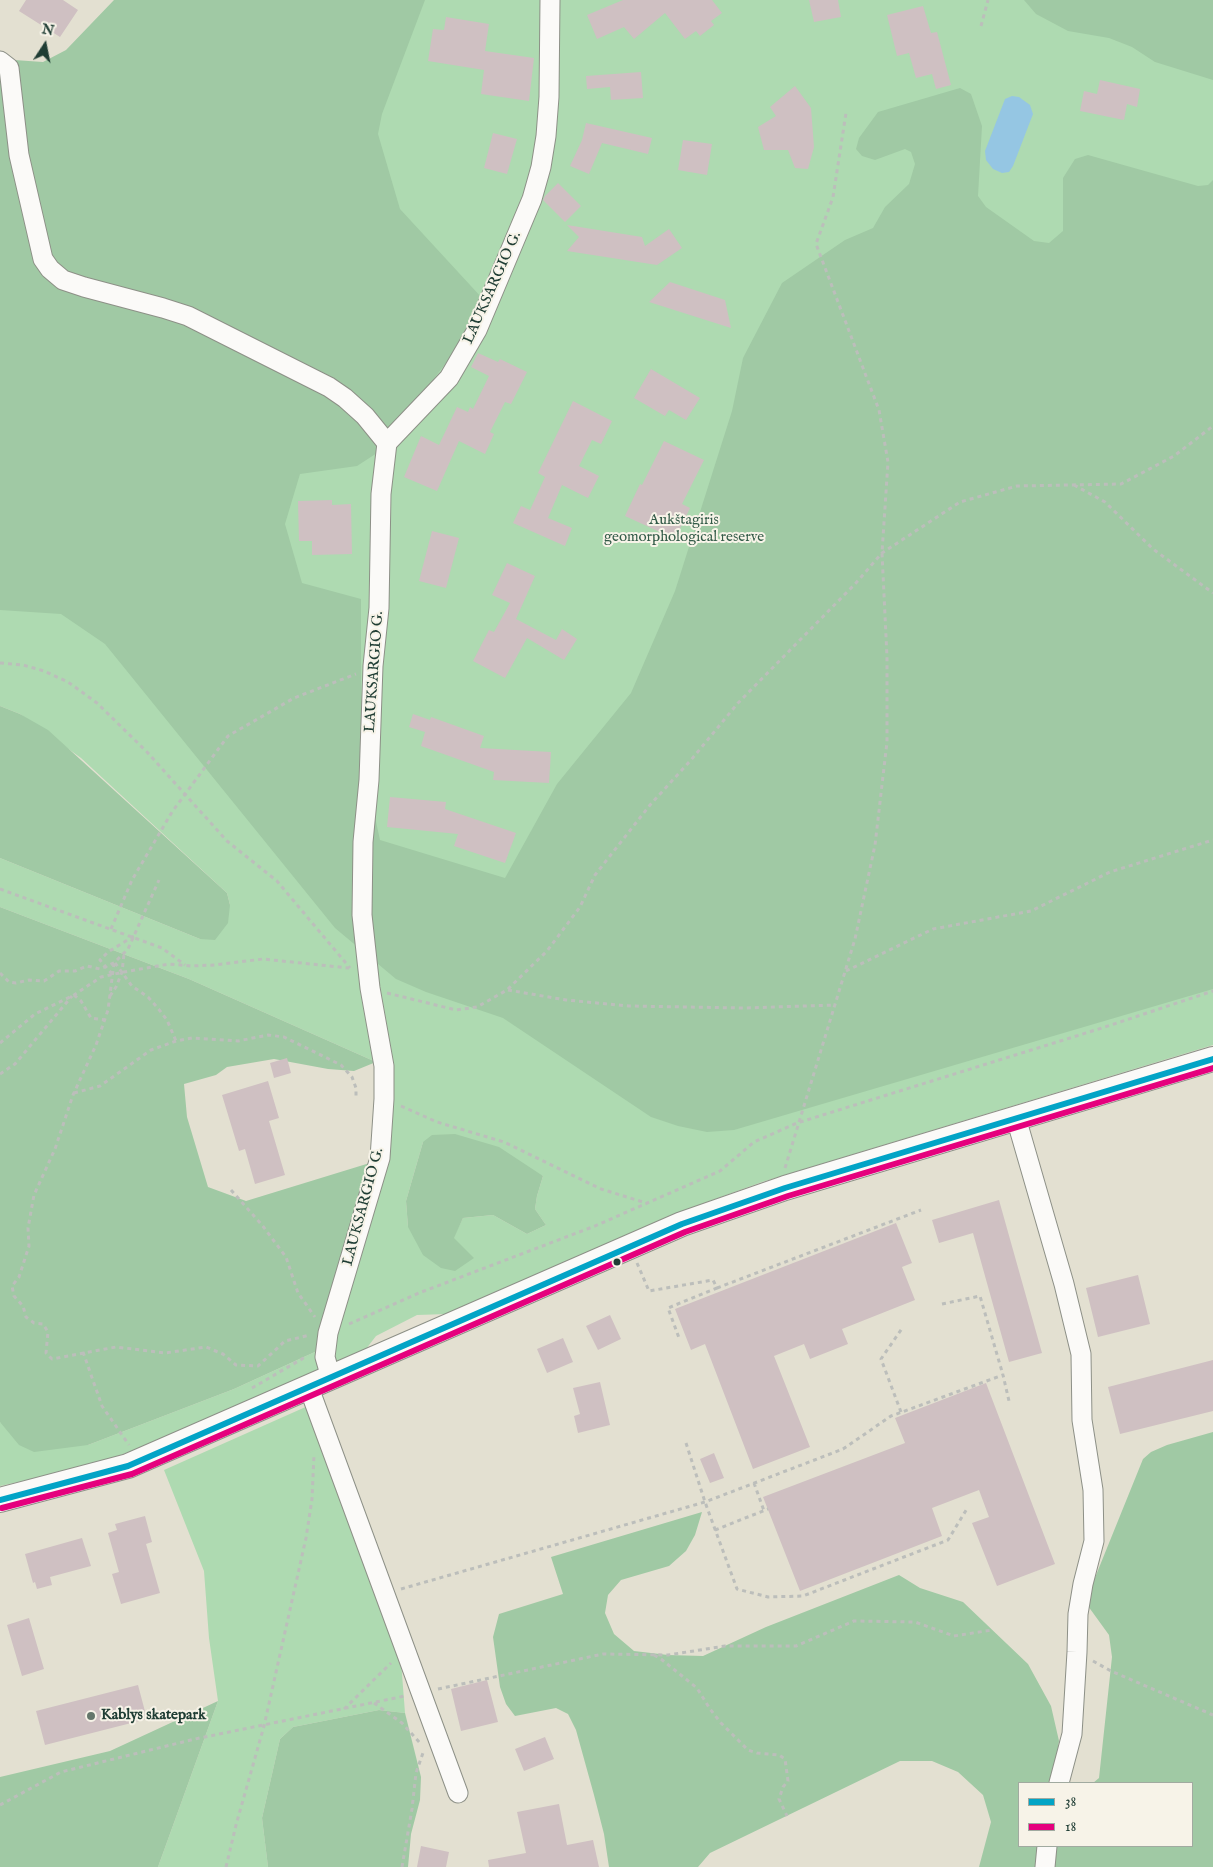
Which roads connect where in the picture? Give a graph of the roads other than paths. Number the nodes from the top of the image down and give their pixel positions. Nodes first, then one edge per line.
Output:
1 (550, 0) edge
2 (0, 61) edge
3 (387, 443) junction
4 (1213, 1059) edge
5 (1016, 1118) junction
6 (331, 1378) junction
7 (309, 1388) junction
8 (0, 1500) edge
9 (1059, 1782) edge
10 (458, 1793) dead end
11 (1047, 1847) edge
12 (1045, 1867) edge

1 - 3 street, LAUKSARGIO G.
2 - 3 street
3 - 6 street, LAUKSARGIO G.
4 - 5 main road
5 - 6 main road
5 - 9 street
6 - 7 main road
7 - 8 main road
7 - 10 street
11 - 12 street

